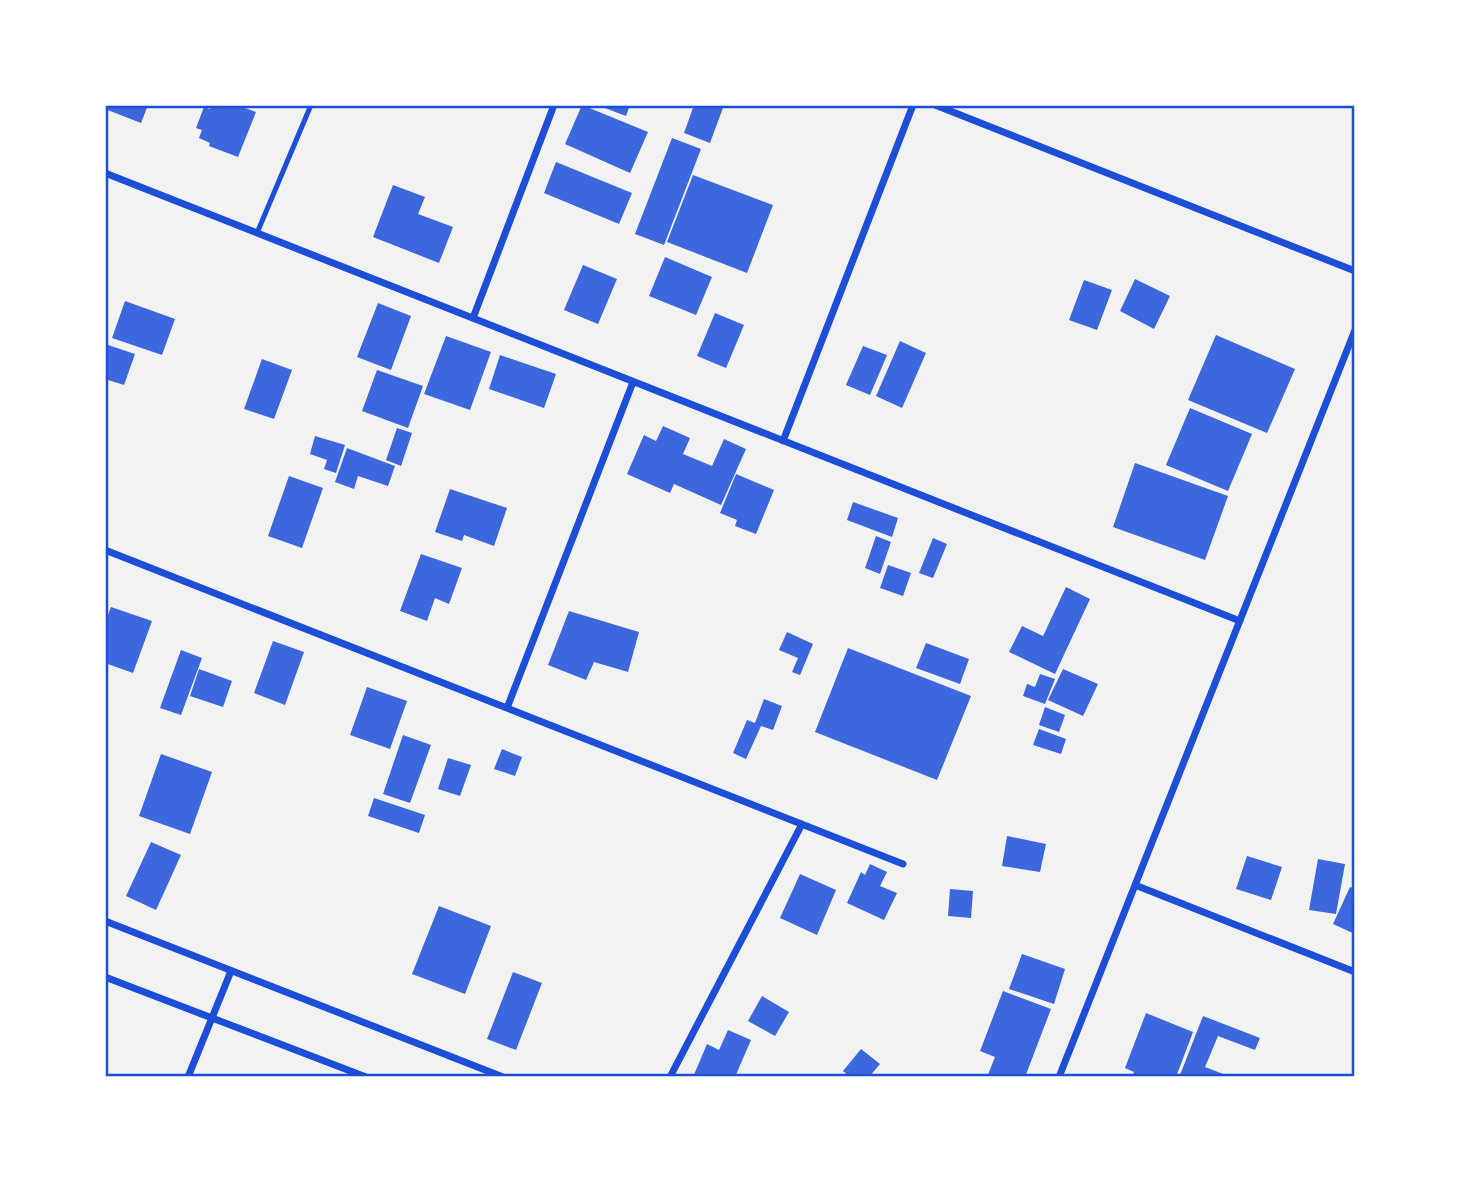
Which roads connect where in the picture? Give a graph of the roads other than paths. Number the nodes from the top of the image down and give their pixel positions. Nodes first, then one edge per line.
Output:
1 (311, 105) edge
2 (554, 105) edge
3 (913, 105) edge
4 (935, 105) edge
5 (105, 173) edge
6 (257, 233) junction
7 (1355, 271) edge
8 (473, 318) junction
9 (1355, 330) edge
10 (633, 382) junction
11 (783, 441) junction
12 (105, 550) edge
13 (1240, 621) junction
14 (507, 708) junction
15 (802, 824) junction
16 (904, 864) dead end
17 (1135, 885) junction
18 (105, 921) edge
19 (232, 971) junction
20 (1355, 972) edge
21 (105, 977) edge
22 (212, 1018) junction
23 (188, 1077) edge
24 (366, 1077) edge
25 (503, 1077) edge
26 (670, 1077) edge
27 (1059, 1077) edge

1 - 6 lane
2 - 8 street
3 - 11 street
4 - 7 street
5 - 6 street
6 - 8 street
8 - 10 street
9 - 13 street
10 - 11 street
10 - 14 street
11 - 13 street
12 - 14 street
13 - 17 street
14 - 15 street
15 - 16 street
15 - 26 street
17 - 20 street
17 - 27 street
18 - 19 street
19 - 22 street
19 - 25 street
21 - 22 street
22 - 23 street
22 - 24 street

